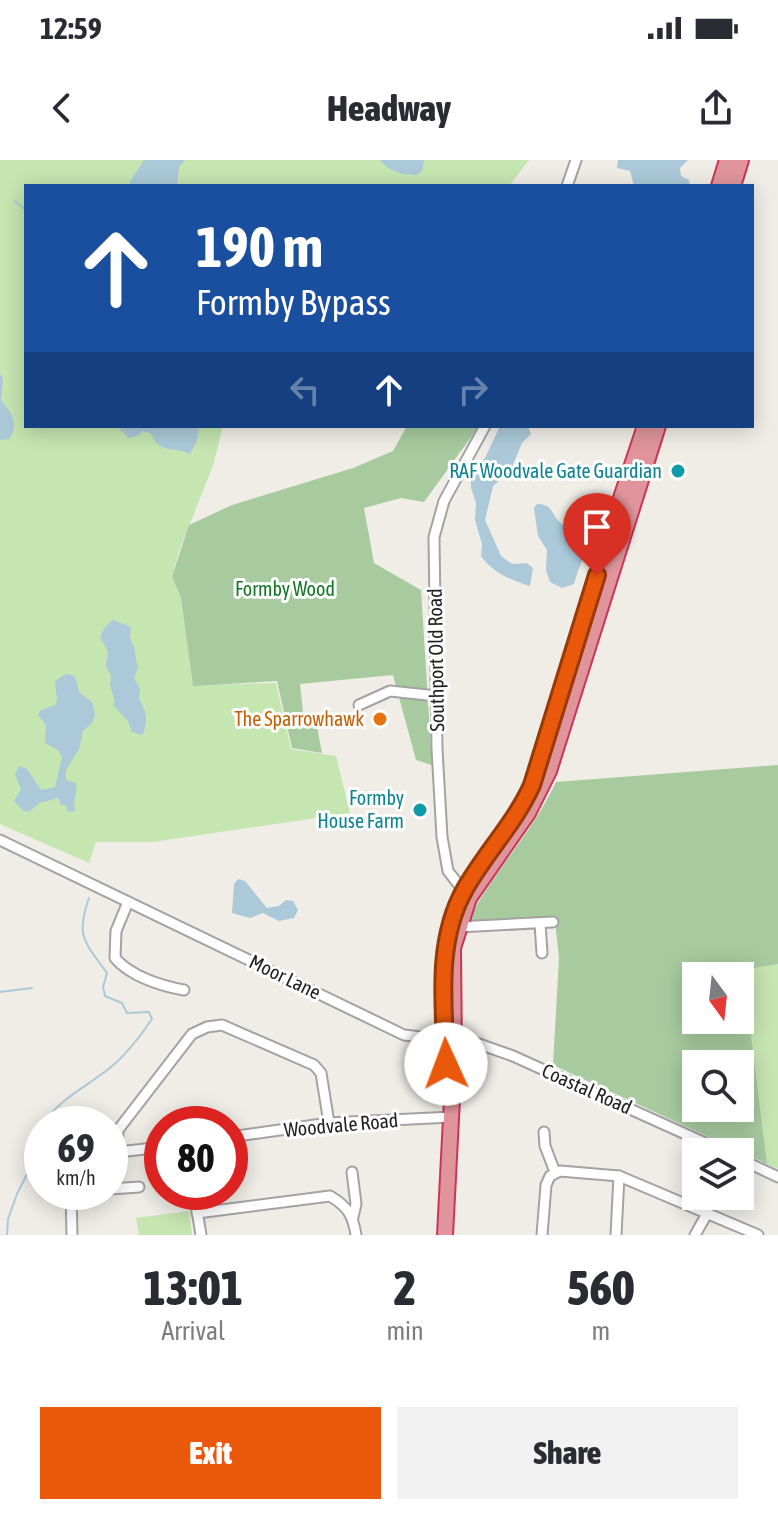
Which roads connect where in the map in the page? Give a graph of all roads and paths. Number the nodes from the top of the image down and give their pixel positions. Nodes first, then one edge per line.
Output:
1 (576, 160) edge
2 (727, 160) edge
3 (741, 160) edge
4 (568, 184) edge
5 (720, 184) edge
6 (734, 184) edge
7 (484, 428) edge
8 (644, 428) edge
9 (657, 428) edge
10 (638, 488) junction
11 (605, 548) junction
12 (437, 696) junction
13 (359, 705) dead end
14 (0, 840) edge
15 (466, 895) junction
16 (128, 902) junction
17 (553, 922) dead end
18 (540, 923) junction
19 (458, 927) junction
20 (542, 953) dead end
21 (176, 992) dead end
22 (450, 1040) junction
23 (452, 1111) junction
24 (128, 1117) edge
25 (329, 1123) junction
26 (544, 1132) dead end
27 (248, 1134) edge
28 (694, 1138) edge
29 (754, 1166) edge
30 (352, 1172) dead end
31 (555, 1172) junction
32 (619, 1176) junction
33 (778, 1177) edge
34 (139, 1187) dead end
35 (128, 1188) edge
36 (71, 1210) edge
37 (197, 1210) edge
38 (708, 1212) junction
39 (197, 1213) junction
40 (353, 1217) junction
41 (72, 1235) edge
42 (201, 1235) edge
43 (356, 1235) edge
44 (445, 1235) edge
45 (542, 1235) edge
46 (616, 1235) edge
47 (695, 1235) edge
48 (758, 1235) edge

1 - 4 street
2 - 5 highway
3 - 6 highway
7 - 12 street, Southport Old Road
8 - 11 highway
9 - 10 highway
10 - 11 highway
10 - 15 highway
11 - 15 highway
12 - 13 street
12 - 15 street, Southport Old Road
14 - 16 street, Moor Lane
15 - 19 highway
15 - 22 highway
16 - 21 street
16 - 22 street, Moor Lane
17 - 18 street
18 - 19 street
18 - 20 street
19 - 22 highway
22 - 23 highway
22 - 28 street, Coastal Road
23 - 25 street, Woodvale Road
23 - 44 highway
24 - 25 street
25 - 27 street, Woodvale Road
26 - 31 street
29 - 33 street
30 - 40 street
31 - 32 street
31 - 45 street
32 - 38 street
32 - 46 street
34 - 35 street
36 - 41 street
37 - 39 street
38 - 47 street
38 - 48 street
39 - 40 street
39 - 42 street
40 - 43 street

